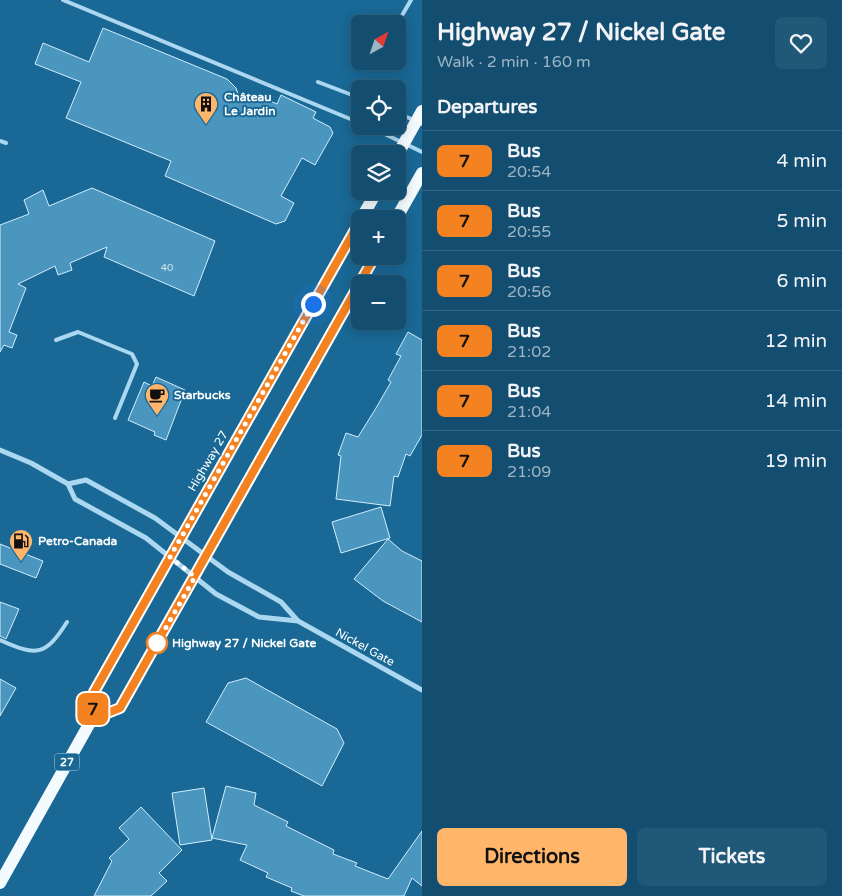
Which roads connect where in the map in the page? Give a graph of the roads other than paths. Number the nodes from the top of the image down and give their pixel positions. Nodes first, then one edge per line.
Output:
1 (63, 0) edge
2 (411, 0) edge
3 (402, 15) edge
4 (318, 82) dead end
5 (351, 95) edge
6 (406, 115) edge
7 (351, 119) edge
8 (420, 119) edge
9 (387, 135) edge
10 (0, 141) edge
11 (6, 143) dead end
12 (404, 143) junction
13 (422, 152) edge
14 (422, 173) edge
15 (401, 210) edge
16 (351, 238) edge
17 (370, 265) edge
18 (56, 340) dead end
19 (115, 418) dead end
20 (0, 450) edge
21 (68, 484) junction
22 (181, 537) junction
23 (206, 556) junction
24 (170, 557) junction
25 (195, 577) junction
26 (298, 621) junction
27 (67, 622) dead end
28 (0, 640) edge
29 (422, 690) edge
30 (92, 719) junction
31 (0, 883) edge

1 - 7 lane
2 - 3 lane
4 - 5 lane
6 - 8 lane
8 - 12 main road
9 - 12 lane
10 - 11 lane
12 - 13 lane
14 - 15 main road
16 - 22 main road, Highway 27 / 27
17 - 23 main road
18 - 19 lane
20 - 21 street
21 - 22 street, Nickel Gate
21 - 24 street, Nickel Gate
22 - 23 street, Nickel Gate
22 - 24 main road, Highway 27 / 27
23 - 25 main road
23 - 26 street, Nickel Gate
24 - 25 street, Nickel Gate
24 - 30 main road, Highway 27 / 27
25 - 26 street, Nickel Gate
25 - 30 main road
26 - 29 street, Nickel Gate
27 - 28 lane
30 - 31 main road, Highway 27 / 27

